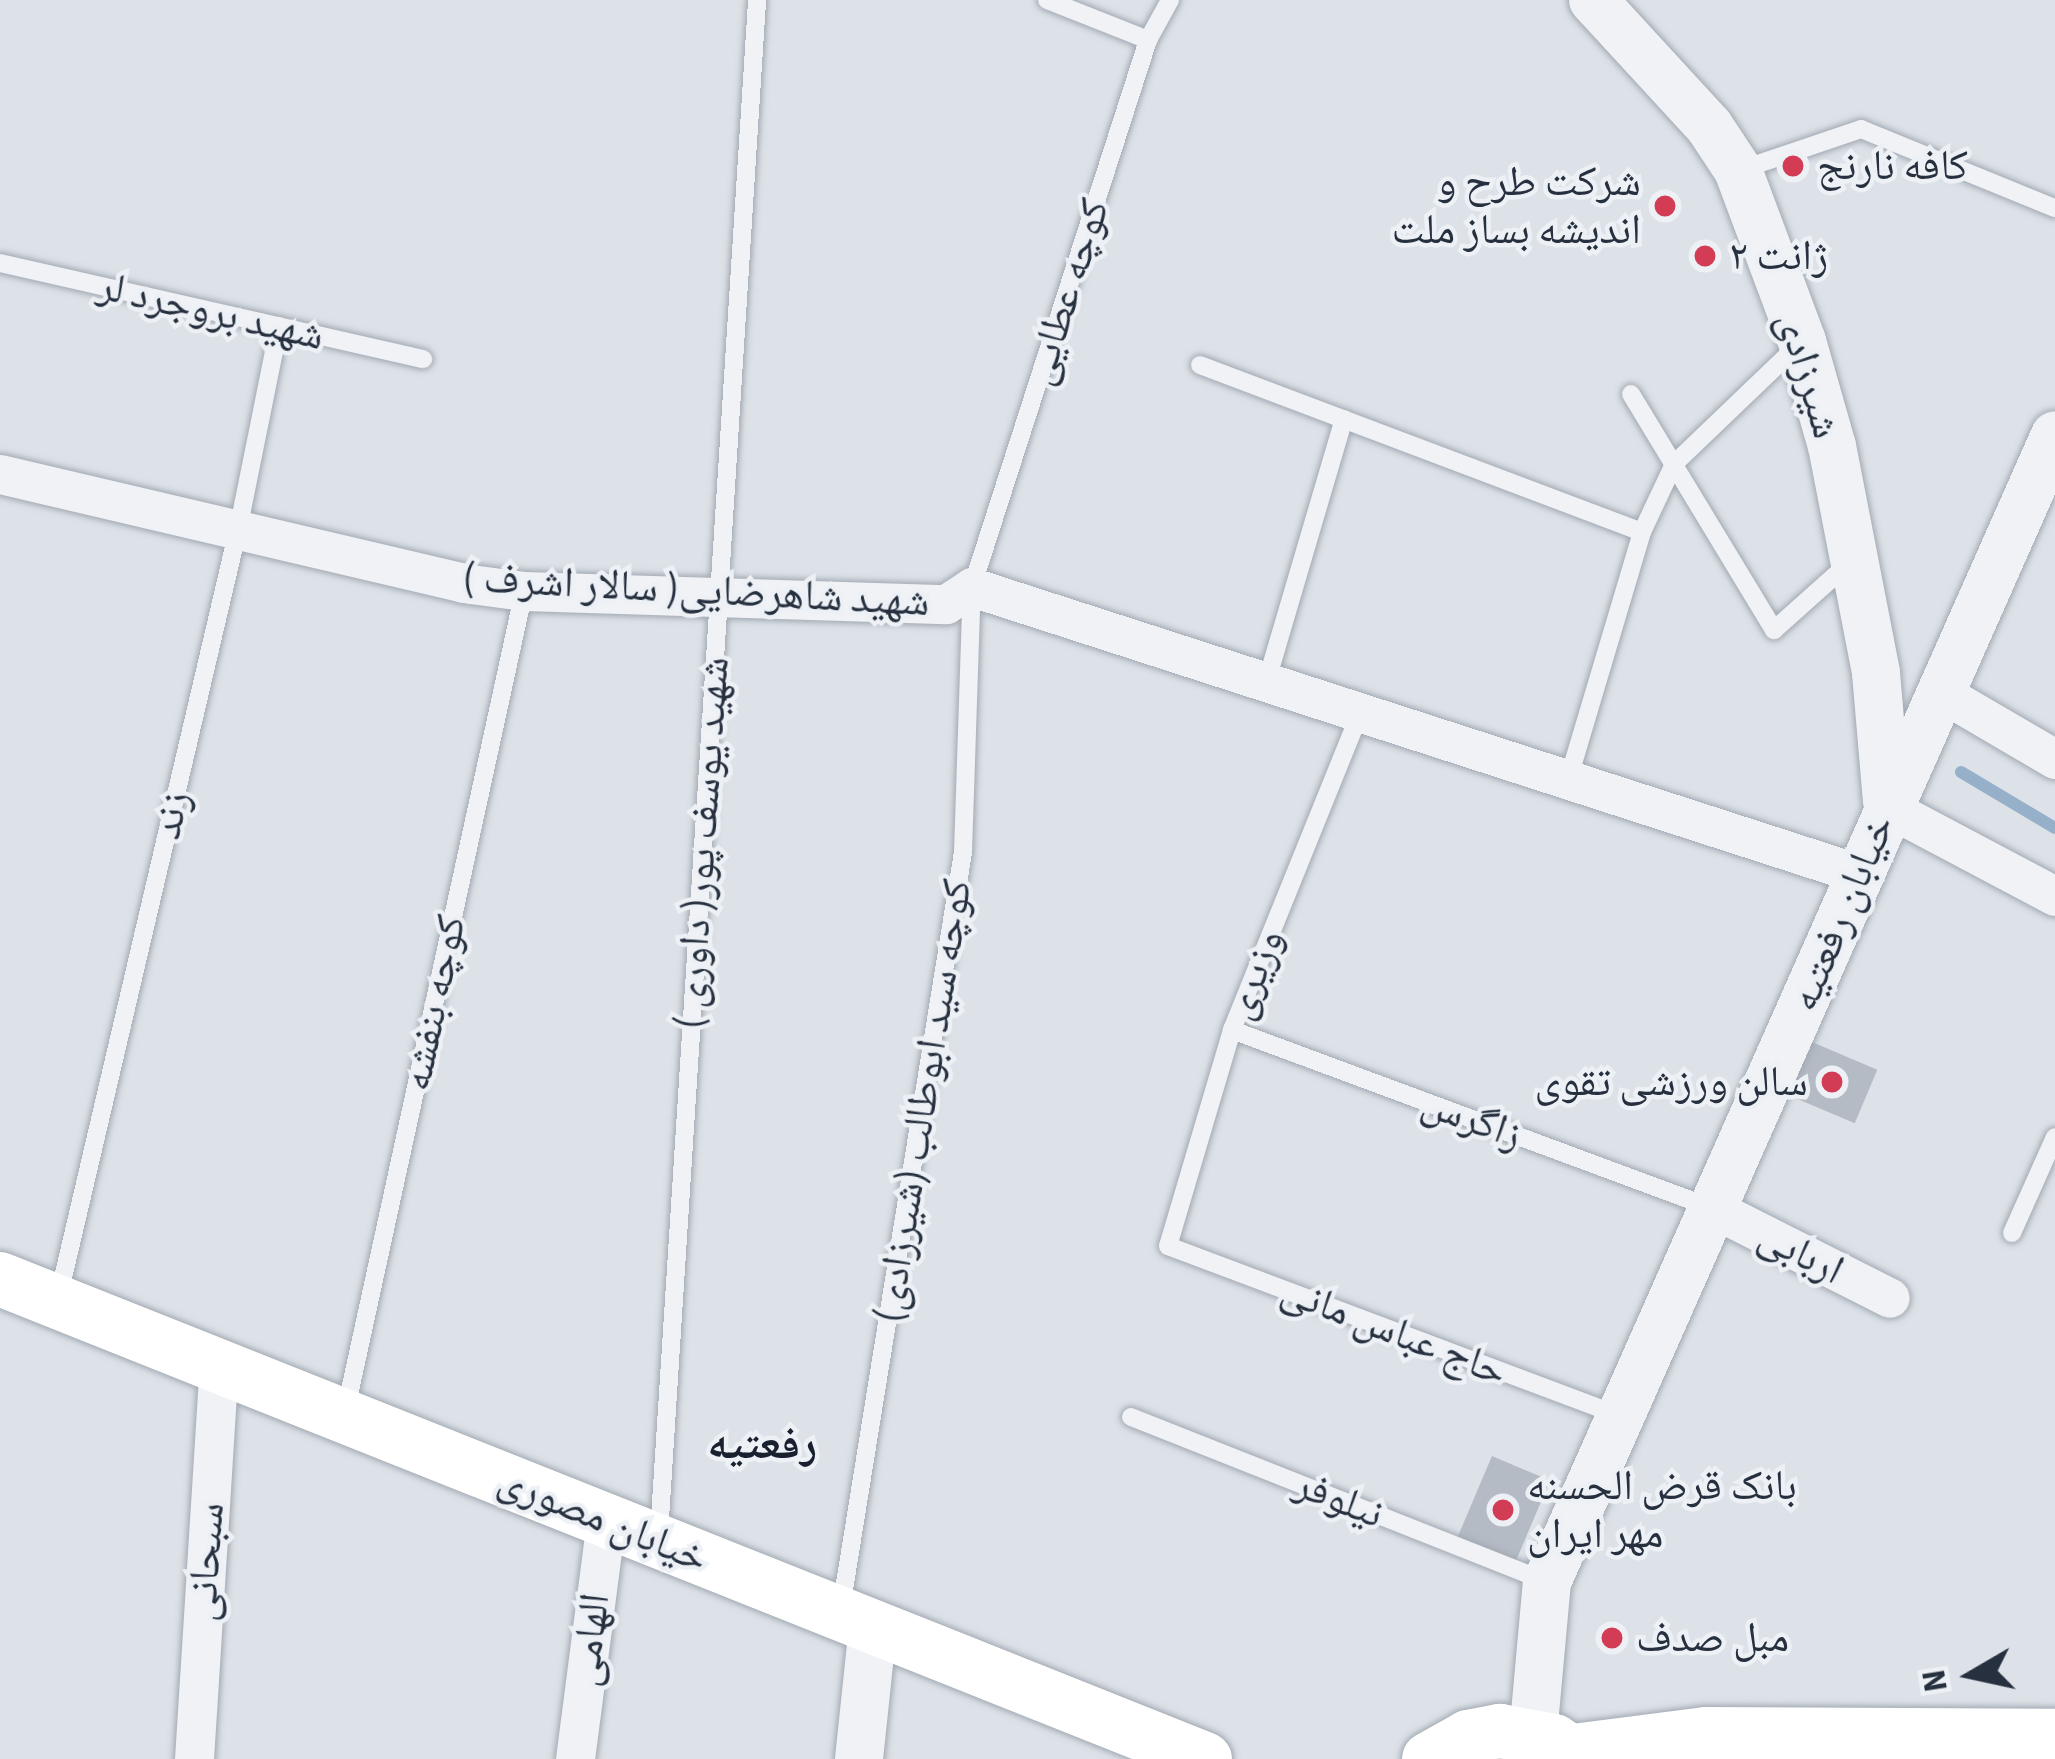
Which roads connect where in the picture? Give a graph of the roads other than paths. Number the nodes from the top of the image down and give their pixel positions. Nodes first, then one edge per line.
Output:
1 (757, 0) edge
2 (1047, 0) edge
3 (1170, 0) edge
4 (1594, 0) edge
5 (1148, 40) junction
6 (1738, 170) junction
7 (2055, 208) edge
8 (0, 263) edge
9 (279, 326) junction
10 (1802, 341) junction
11 (423, 359) dead end
12 (1200, 365) dead end
13 (1631, 394) dead end
14 (1344, 419) junction
15 (2055, 435) edge
16 (1674, 464) junction
17 (0, 473) edge
18 (238, 530) junction
19 (1642, 532) junction
20 (1852, 559) junction
21 (972, 587) junction
22 (524, 591) junction
23 (718, 597) junction
24 (1267, 680) junction
25 (1942, 693) junction
26 (1361, 710) junction
27 (2055, 759) edge
28 (1569, 777) junction
29 (1887, 807) junction
30 (1860, 874) junction
31 (2055, 896) edge
32 (1232, 1030) junction
33 (2055, 1137) edge
34 (1712, 1208) junction
35 (2012, 1233) dead end
36 (1168, 1246) joint
37 (0, 1280) edge
38 (1890, 1298) dead end
39 (58, 1302) junction
40 (219, 1366) junction
41 (344, 1415) junction
42 (1621, 1415) junction
43 (1131, 1417) dead end
44 (606, 1521) junction
45 (659, 1543) junction
46 (1547, 1582) junction
47 (857, 1618) junction
48 (2027, 1744) edge
49 (1562, 1748) edge
50 (194, 1759) edge
51 (575, 1759) edge
52 (859, 1759) edge
53 (1205, 1759) edge
54 (1429, 1759) edge

1 - 23 lane, شهید یوسف پور( داوری )
2 - 5 lane
3 - 5 lane, کوچه عطایی
4 - 6 street, شیرزادی
5 - 21 lane, کوچه عطایی
6 - 7 lane
6 - 10 street, شیرزادی
8 - 9 lane, شهید بروجرد لر
9 - 11 lane, شهید بروجرد لر
9 - 18 lane, زند
10 - 16 lane
10 - 20 street, شیرزادی
12 - 14 lane
13 - 16 lane
14 - 19 lane
14 - 24 lane
15 - 25 street, خیابان رفعتیه
16 - 19 lane
16 - 20 lane
17 - 18 street, شهید شاهرضایی( سالار اشرف )
18 - 22 street, شهید شاهرضایی( سالار اشرف )
18 - 39 lane, زند
19 - 28 lane
20 - 29 street, شیرزادی
21 - 23 street, شهید شاهرضایی( سالار اشرف )
21 - 24 street, شهید شاهرضایی( سالار اشرف )
21 - 47 lane, کوچه سید ابوطالب (شیرزادی)
22 - 23 street, شهید شاهرضایی( سالار اشرف )
22 - 41 lane, کوچه بنفشه
23 - 45 lane, شهید یوسف پور( داوری )
24 - 26 street, شهید شاهرضایی( سالار اشرف )
25 - 27 street
25 - 29 street, خیابان رفعتیه
26 - 28 street, شهید شاهرضایی( سالار اشرف )
26 - 32 lane, وزیری
28 - 30 street, شهید شاهرضایی( سالار اشرف )
29 - 30 street, خیابان رفعتیه
29 - 31 street
30 - 34 street, خیابان رفعتیه
32 - 34 lane, زاگرس
32 - 36 lane, وزیری
33 - 35 lane
34 - 38 street, اربابی
34 - 42 street, خیابان رفعتیه
36 - 42 lane, حاج عباس مانی
37 - 39 main road, خیابان مصوری
39 - 40 main road, خیابان مصوری
40 - 41 main road, خیابان مصوری
40 - 50 street, سبحانی
41 - 44 main road, خیابان مصوری
42 - 46 street, خیابان رفعتیه
43 - 46 lane, نیلوفر
44 - 45 main road, خیابان مصوری
44 - 51 street, الهامی
45 - 47 main road, خیابان مصوری
46 - 49 street, خیابان رفعتیه
47 - 52 street
47 - 53 main road, خیابان مصوری
48 - 49 main road
49 - 54 main road

